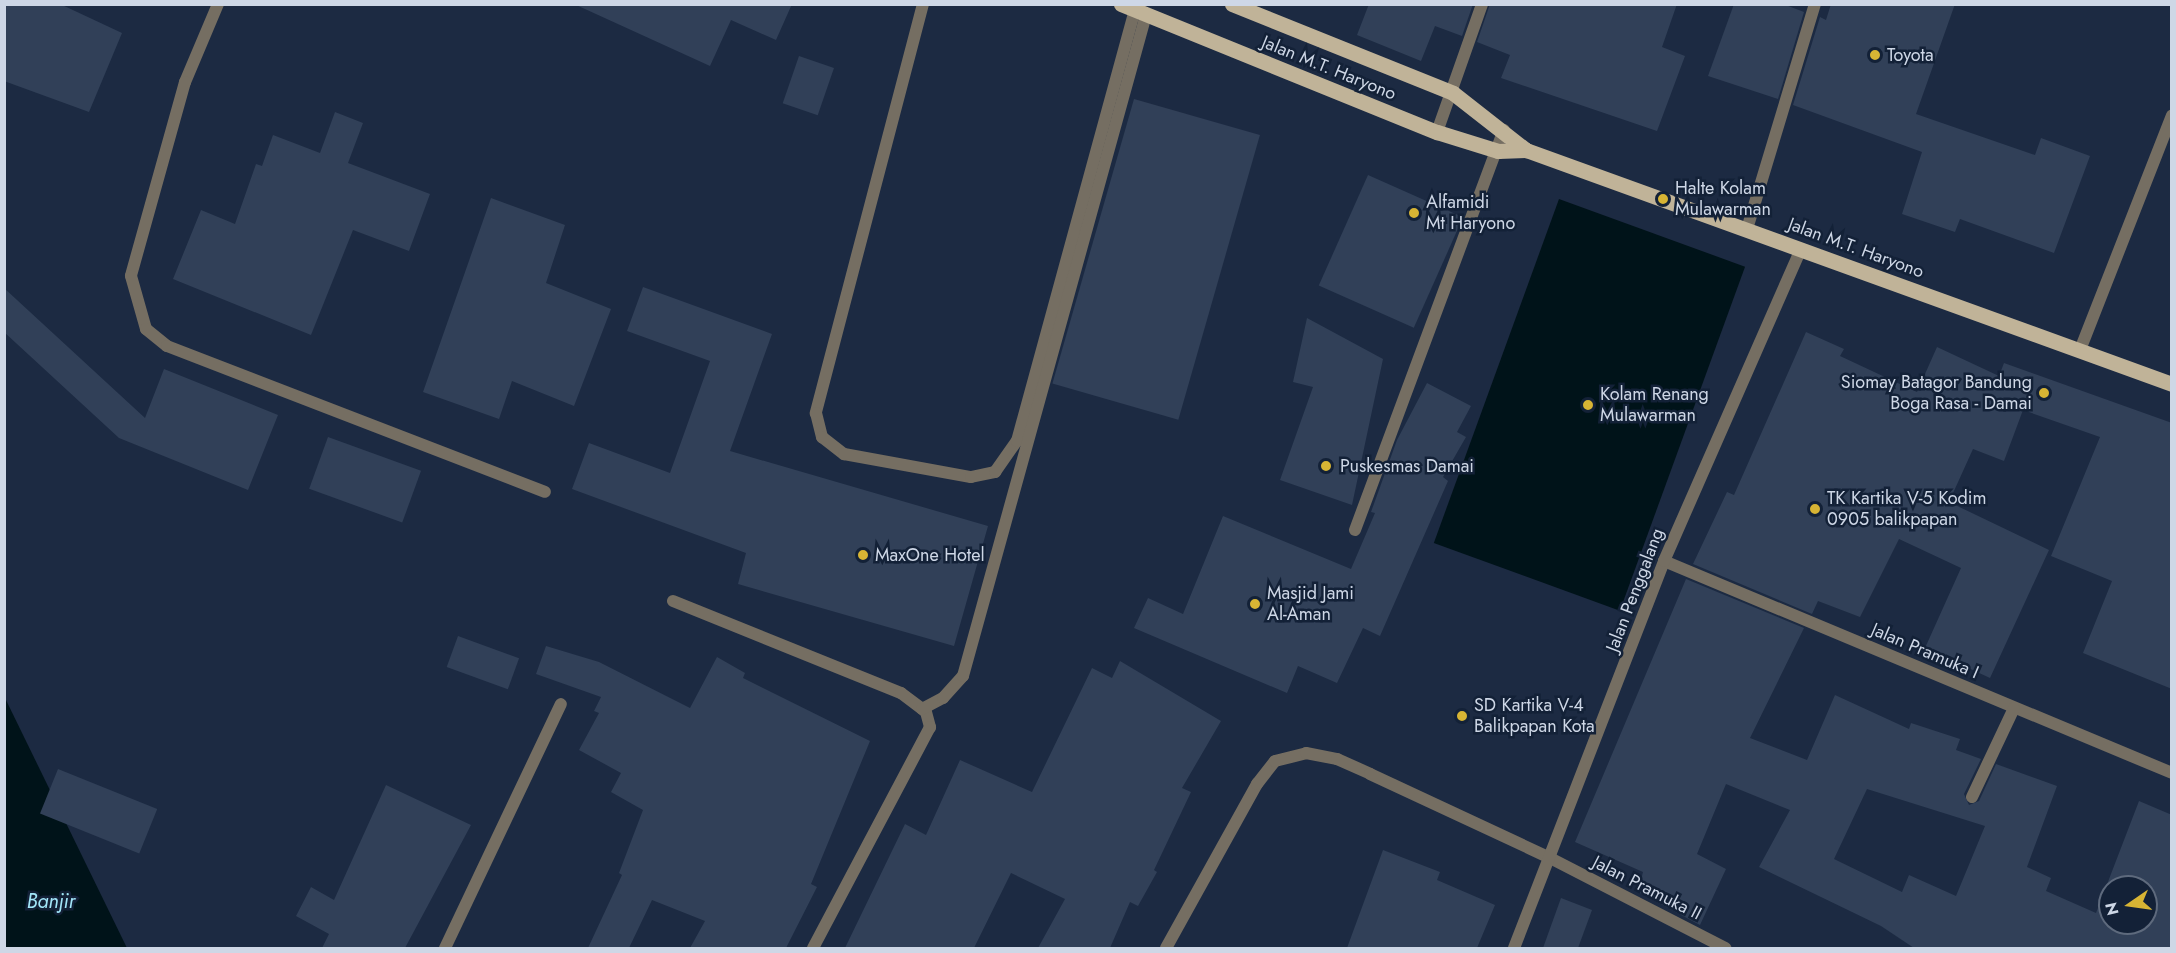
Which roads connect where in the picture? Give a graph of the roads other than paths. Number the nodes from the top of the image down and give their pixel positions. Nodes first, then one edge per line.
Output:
1 (218, 4) edge
2 (923, 4) edge
3 (1232, 4) edge
4 (1482, 4) edge
5 (1815, 4) edge
6 (1134, 10) edge
7 (1453, 93) junction
8 (2172, 115) edge
9 (1504, 130) junction
10 (1437, 132) junction
11 (1526, 150) junction
12 (1498, 151) junction
13 (1747, 229) junction
14 (1800, 249) junction
15 (2080, 350) junction
16 (2172, 384) edge
17 (545, 492) dead end
18 (1355, 530) dead end
19 (1664, 561) junction
20 (673, 601) dead end
21 (561, 704) dead end
22 (2014, 708) junction
23 (922, 709) junction
24 (2172, 773) edge
25 (1972, 797) dead end
26 (1552, 859) junction
27 (445, 948) edge
28 (813, 948) edge
29 (1166, 948) edge
30 (1514, 948) edge
31 (1725, 948) edge

1 - 17 street
2 - 6 street
3 - 7 main road, Jalan M.T. Haryono
4 - 7 street
5 - 13 street
6 - 10 main road, Jalan M.T. Haryono
6 - 23 street
7 - 9 main road, Jalan M.T. Haryono
7 - 10 street
8 - 15 street
9 - 11 main road, Jalan M.T. Haryono
9 - 12 street
10 - 12 main road, Jalan M.T. Haryono
11 - 12 main road, Jalan M.T. Haryono
11 - 13 main road, Jalan M.T. Haryono
12 - 18 street
13 - 14 main road, Jalan M.T. Haryono
14 - 15 main road, Jalan M.T. Haryono
14 - 19 street, Jalan Penggalang
15 - 16 main road, Jalan M.T. Haryono
19 - 22 street, Jalan Pramuka I
19 - 26 street, Jalan Penggalang
20 - 23 street
21 - 27 street
22 - 24 street, Jalan Pramuka I
22 - 25 street
23 - 28 street
26 - 29 street, Jalan Pramuka II
26 - 30 street, Jalan Penggalang
26 - 31 street, Jalan Pramuka II

